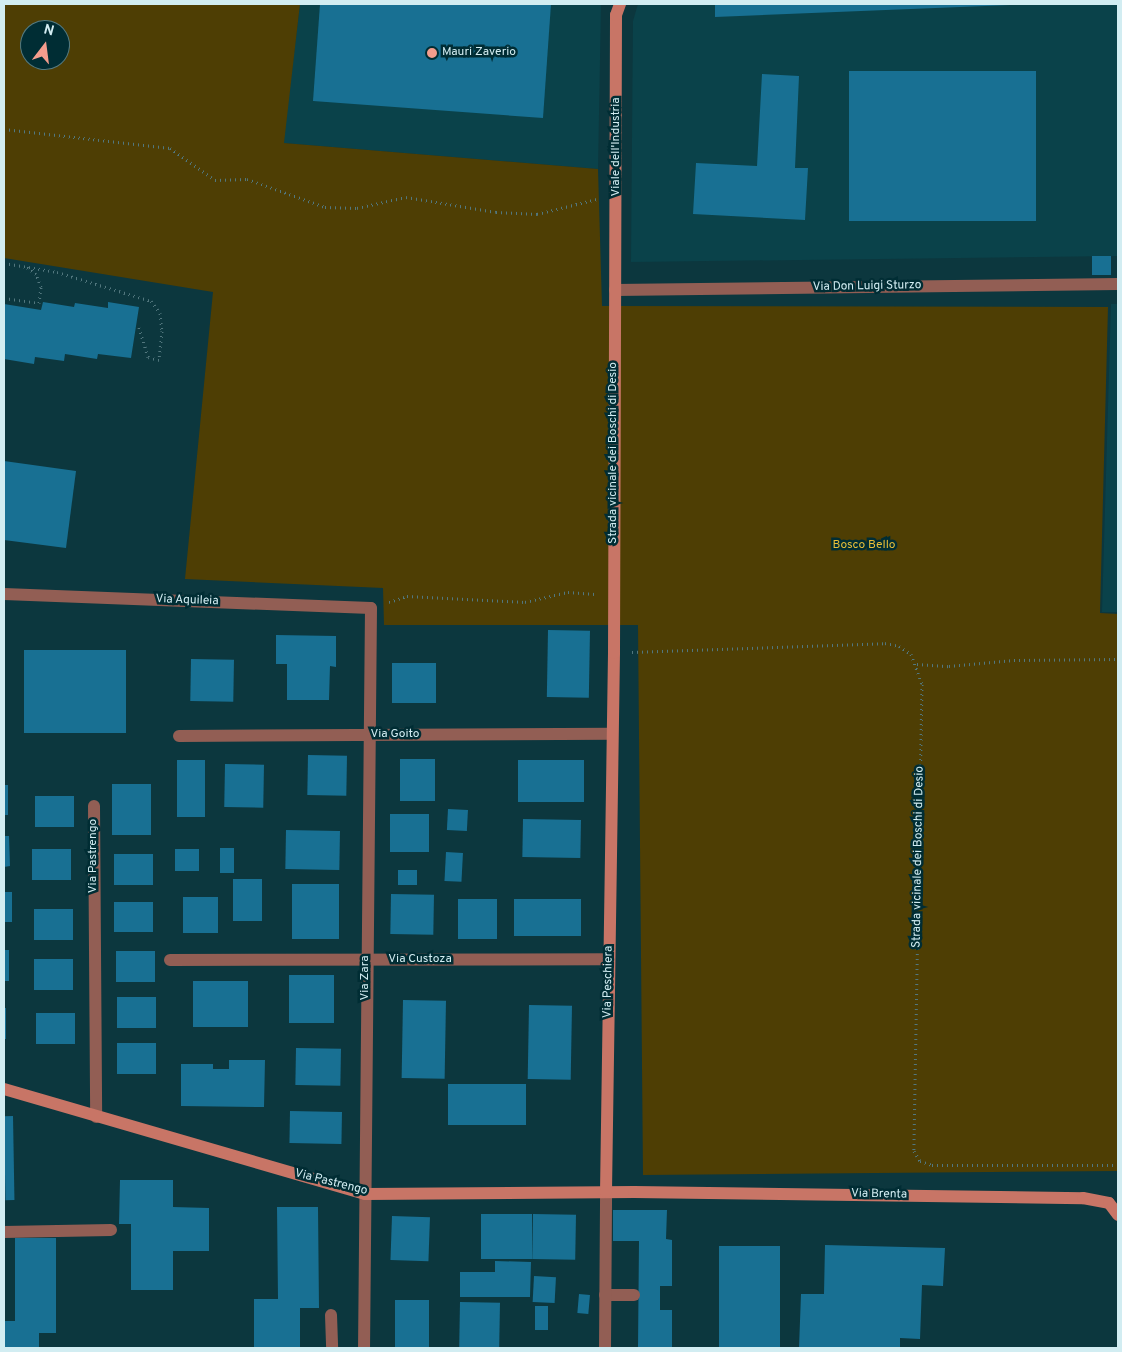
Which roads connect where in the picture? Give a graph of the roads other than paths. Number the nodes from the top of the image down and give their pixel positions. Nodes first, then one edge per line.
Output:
1 (620, 4) edge
2 (1118, 284) edge
3 (615, 290) junction
4 (4, 594) edge
5 (371, 608) joint
6 (613, 617) joint
7 (612, 734) junction
8 (179, 736) dead end
9 (368, 736) junction
10 (94, 806) dead end
11 (609, 959) junction
12 (170, 960) dead end
13 (366, 961) junction
14 (4, 1090) edge
15 (96, 1116) junction
16 (606, 1192) junction
17 (634, 1192) joint
18 (365, 1194) junction
19 (1118, 1215) edge
20 (111, 1230) dead end
21 (4, 1232) edge
22 (605, 1294) junction
23 (634, 1295) dead end
24 (332, 1315) dead end
25 (332, 1348) edge
26 (364, 1348) edge
27 (605, 1348) edge

1 - 3 street, Viale dell'Industria
2 - 3 street, Via Don Luigi Sturzo
3 - 6 street, Strada vicinale dei Boschi di Desio
4 - 5 street, Via Aquileia
5 - 9 street, Via Zara
6 - 7 street, Via Peschiera
7 - 9 street, Via Goito
7 - 11 street, Via Peschiera
8 - 9 street, Via Goito
9 - 13 street, Via Zara
10 - 15 street, Via Pastrengo
11 - 13 street, Via Custoza
11 - 16 street, Via Peschiera
12 - 13 street, Via Custoza
13 - 18 street, Via Zara
14 - 15 street, Via Pastrengo
15 - 18 street, Via Pastrengo
16 - 17 street, Via Pastrengo
16 - 18 street, Via Pastrengo
16 - 22 street, Via Peschiera
17 - 19 street, Via Brenta
18 - 26 street, Via Zara
20 - 21 street
22 - 23 street
22 - 27 street, Via Peschiera
24 - 25 street

